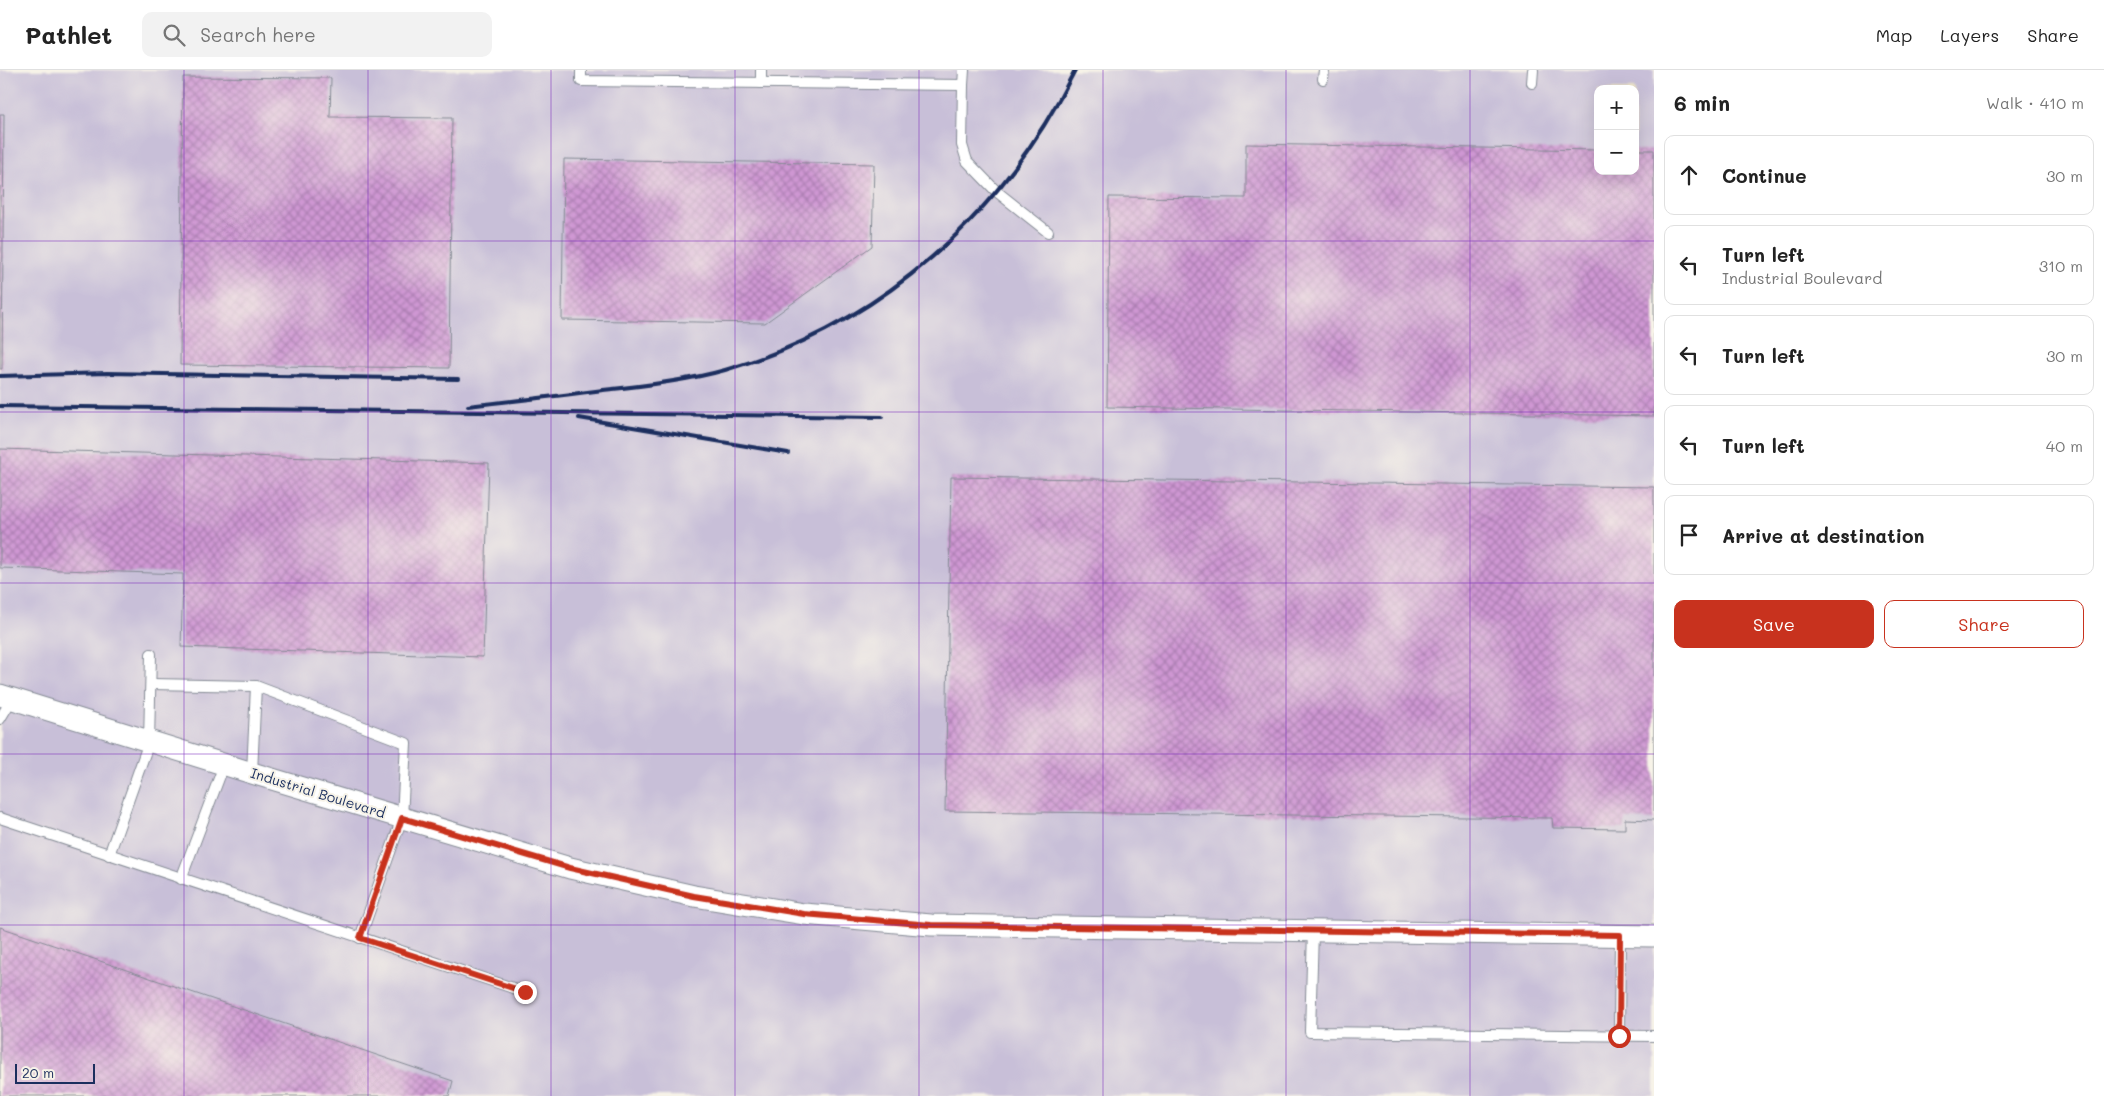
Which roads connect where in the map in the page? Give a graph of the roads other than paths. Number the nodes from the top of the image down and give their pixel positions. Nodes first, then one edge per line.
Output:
1 (581, 70) edge
2 (761, 70) edge
3 (964, 70) edge
4 (1533, 70) edge
5 (761, 83) junction
6 (1532, 83) dead end
7 (963, 85) junction
8 (1048, 232) dead end
9 (151, 654) dead end
10 (151, 684) junction
11 (256, 686) junction
12 (6, 697) edge
13 (0, 720) edge
14 (149, 742) junction
15 (224, 765) junction
16 (252, 773) junction
17 (0, 818) edge
18 (402, 818) junction
19 (109, 855) junction
20 (181, 879) junction
21 (1314, 931) junction
22 (1620, 935) junction
23 (1654, 936) edge
24 (360, 938) junction
25 (525, 992) dead end
26 (1619, 1036) junction
27 (1654, 1036) edge

1 - 5 lane
2 - 5 lane
3 - 7 lane
4 - 6 lane
5 - 7 lane
7 - 8 lane
9 - 10 lane
10 - 11 lane
10 - 14 lane
11 - 16 lane
11 - 18 lane
12 - 13 lane
12 - 14 street, Industrial Boulevard
14 - 15 street, Industrial Boulevard
14 - 19 lane
15 - 16 street, Industrial Boulevard
15 - 20 lane
16 - 18 street, Industrial Boulevard
17 - 19 lane
18 - 21 street, Industrial Boulevard
18 - 24 lane
19 - 20 lane
20 - 24 lane
21 - 22 street, Industrial Boulevard
21 - 26 lane
22 - 23 street, Industrial Boulevard
22 - 26 lane
24 - 25 lane
26 - 27 lane

